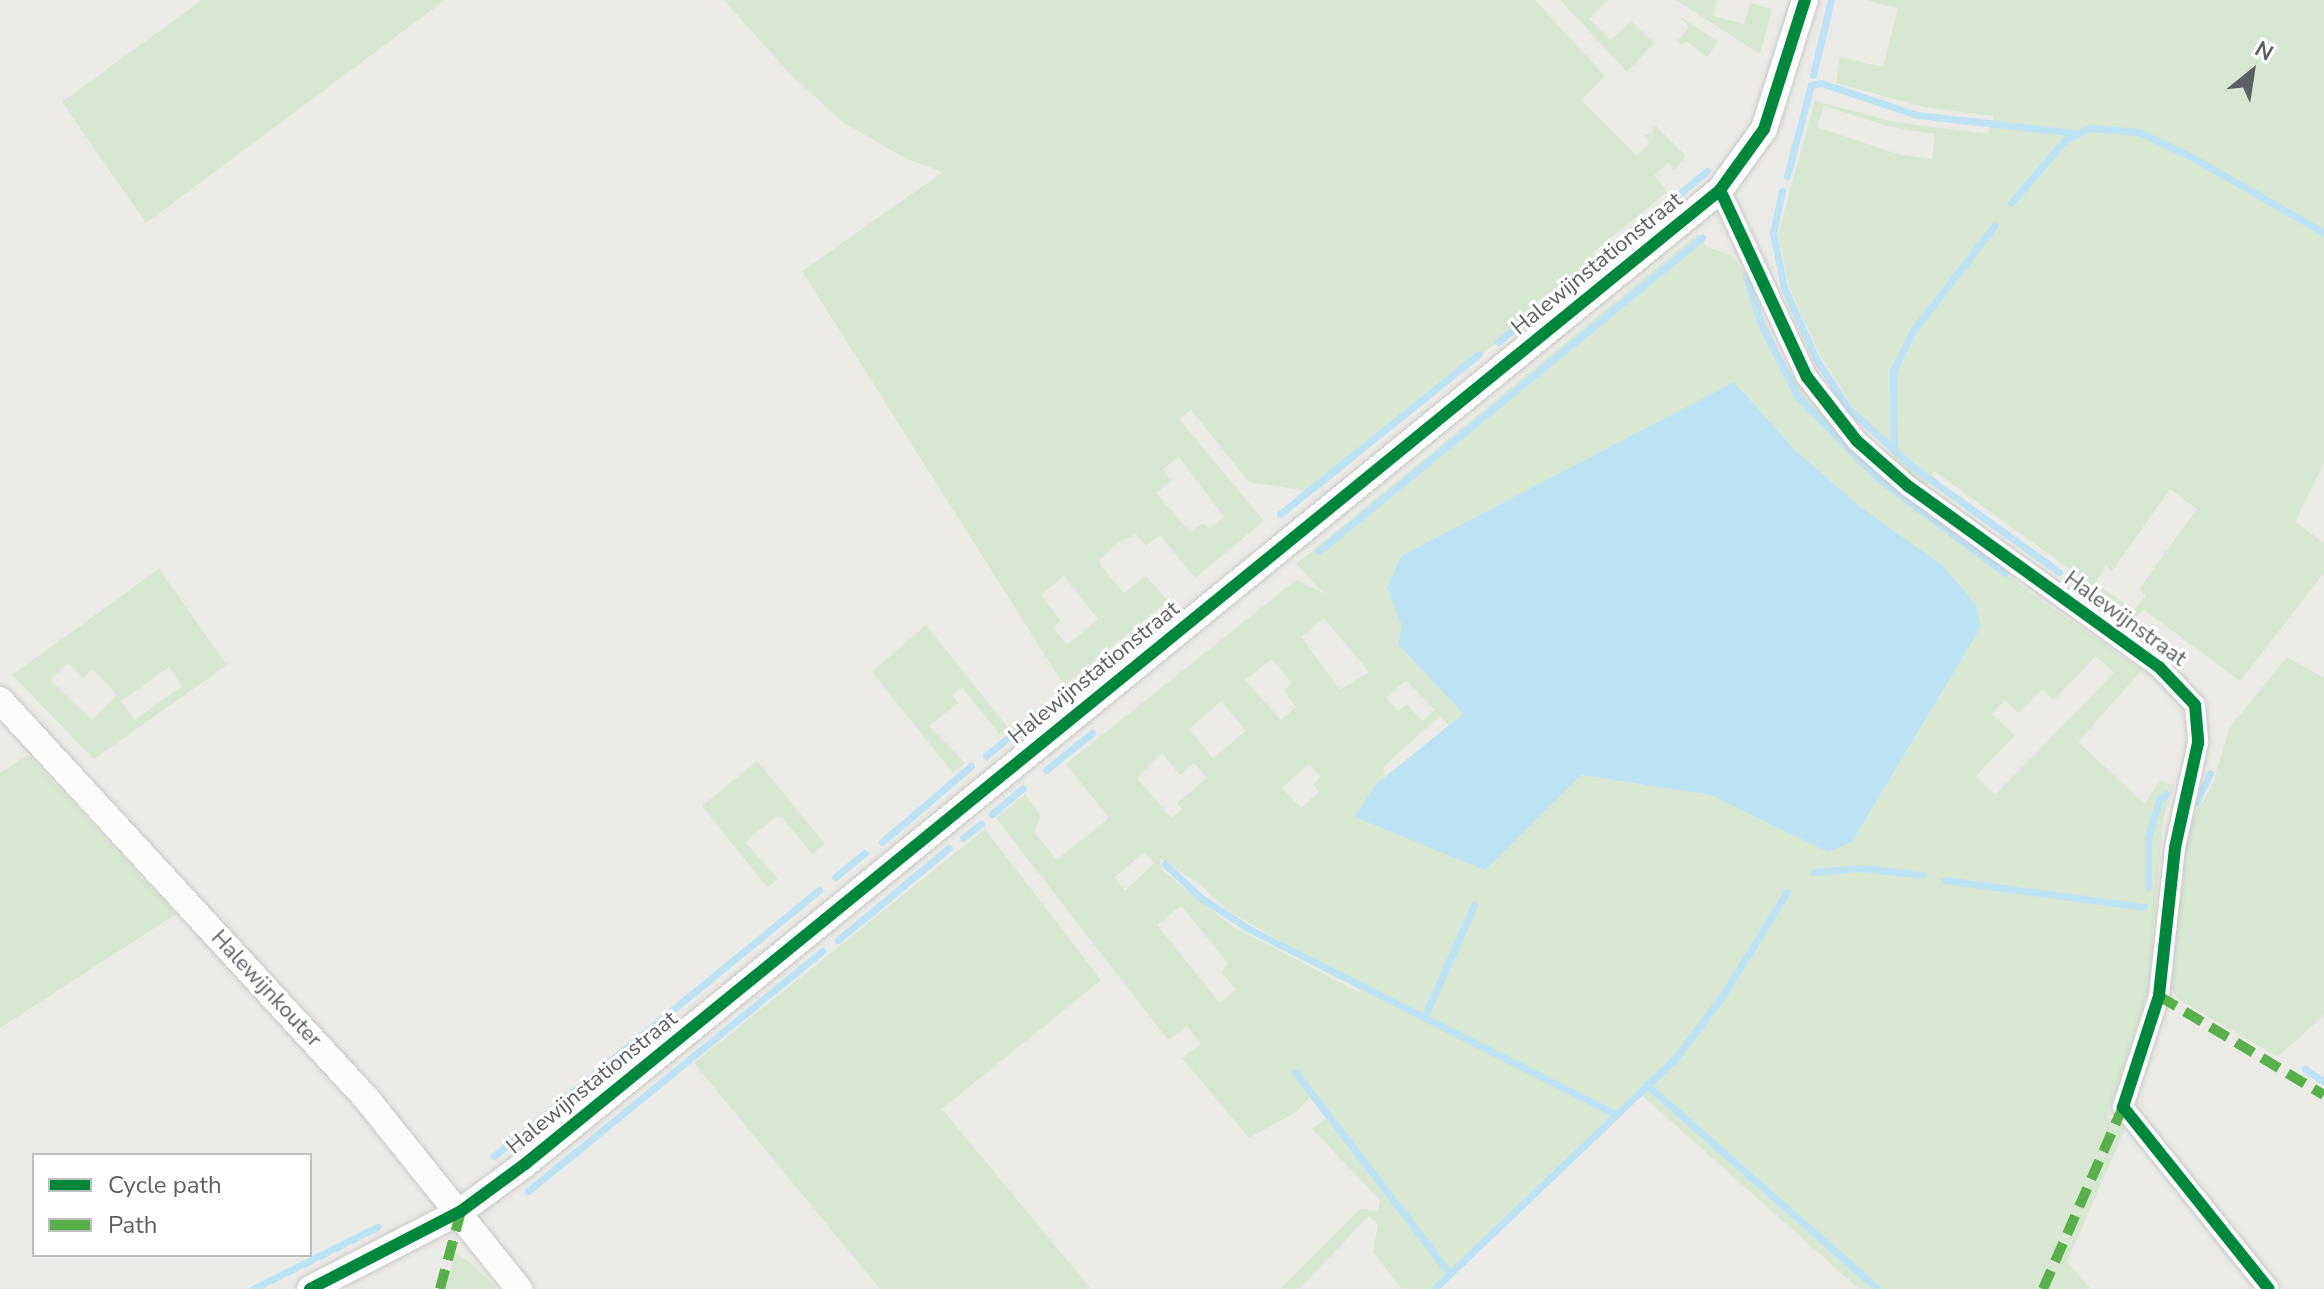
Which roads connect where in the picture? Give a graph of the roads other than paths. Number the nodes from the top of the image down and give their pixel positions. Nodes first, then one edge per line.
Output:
1 (1805, 0) edge
2 (1720, 190) junction
3 (0, 700) edge
4 (461, 1211) junction
5 (310, 1289) edge
6 (519, 1289) edge
7 (2269, 1289) edge

1 - 2 street, Halewijnstationstraat
2 - 4 street, Halewijnstationstraat
2 - 7 street, Halewijnstraat
3 - 4 street, Halewijnkouter
4 - 5 street, Halewijnstationstraat
4 - 6 street, Halewijnkouter

